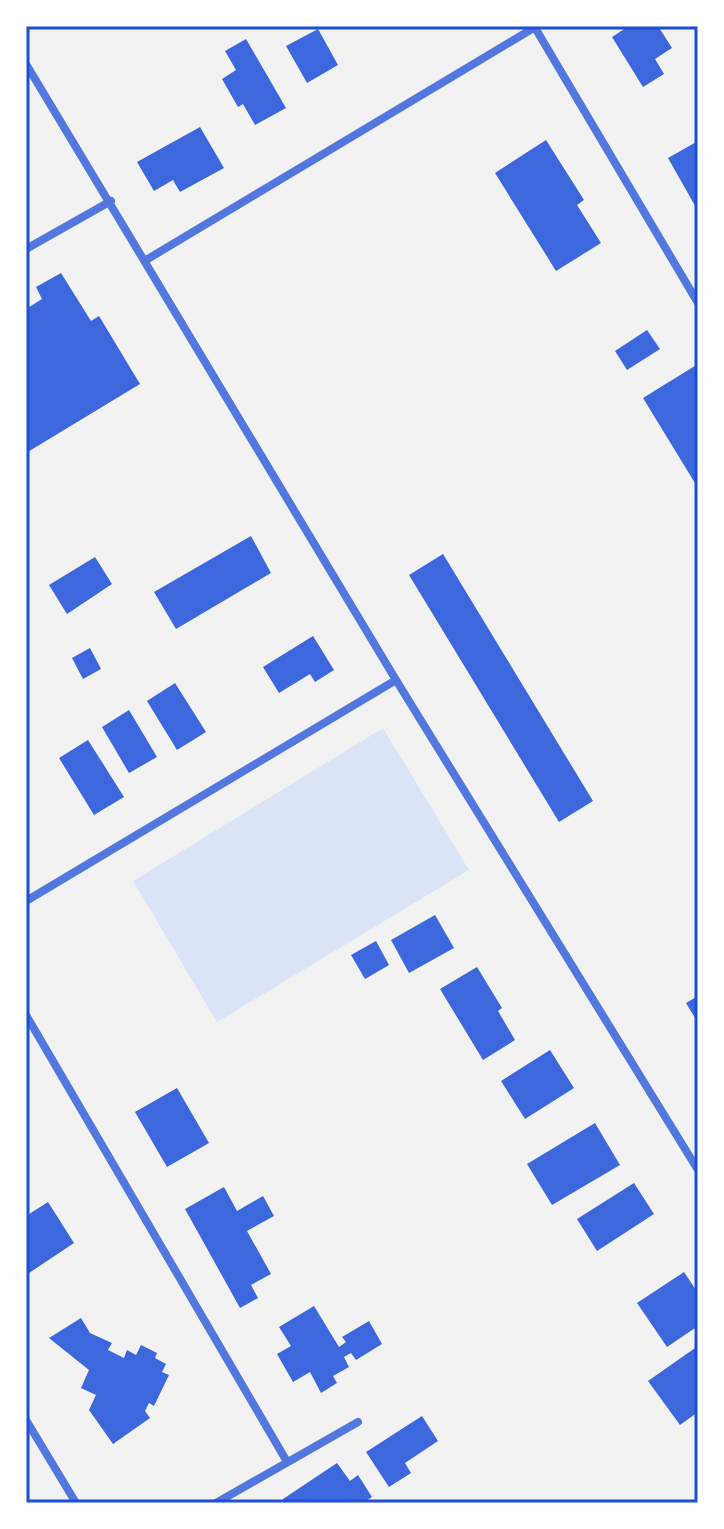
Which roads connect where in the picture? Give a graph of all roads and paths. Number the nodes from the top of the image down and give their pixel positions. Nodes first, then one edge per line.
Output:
1 (536, 26) edge
2 (26, 64) edge
3 (111, 201) junction
4 (26, 249) edge
5 (146, 260) junction
6 (698, 303) edge
7 (396, 680) junction
8 (26, 901) edge
9 (26, 1015) edge
10 (698, 1170) edge
11 (26, 1420) edge
12 (358, 1422) dead end
13 (286, 1460) junction
14 (76, 1503) edge
15 (216, 1503) edge

1 - 5 street
1 - 6 street
2 - 3 street
3 - 4 street
3 - 5 street
5 - 7 street
7 - 8 street
7 - 10 street
9 - 13 street
11 - 14 street
12 - 13 street
13 - 15 street

